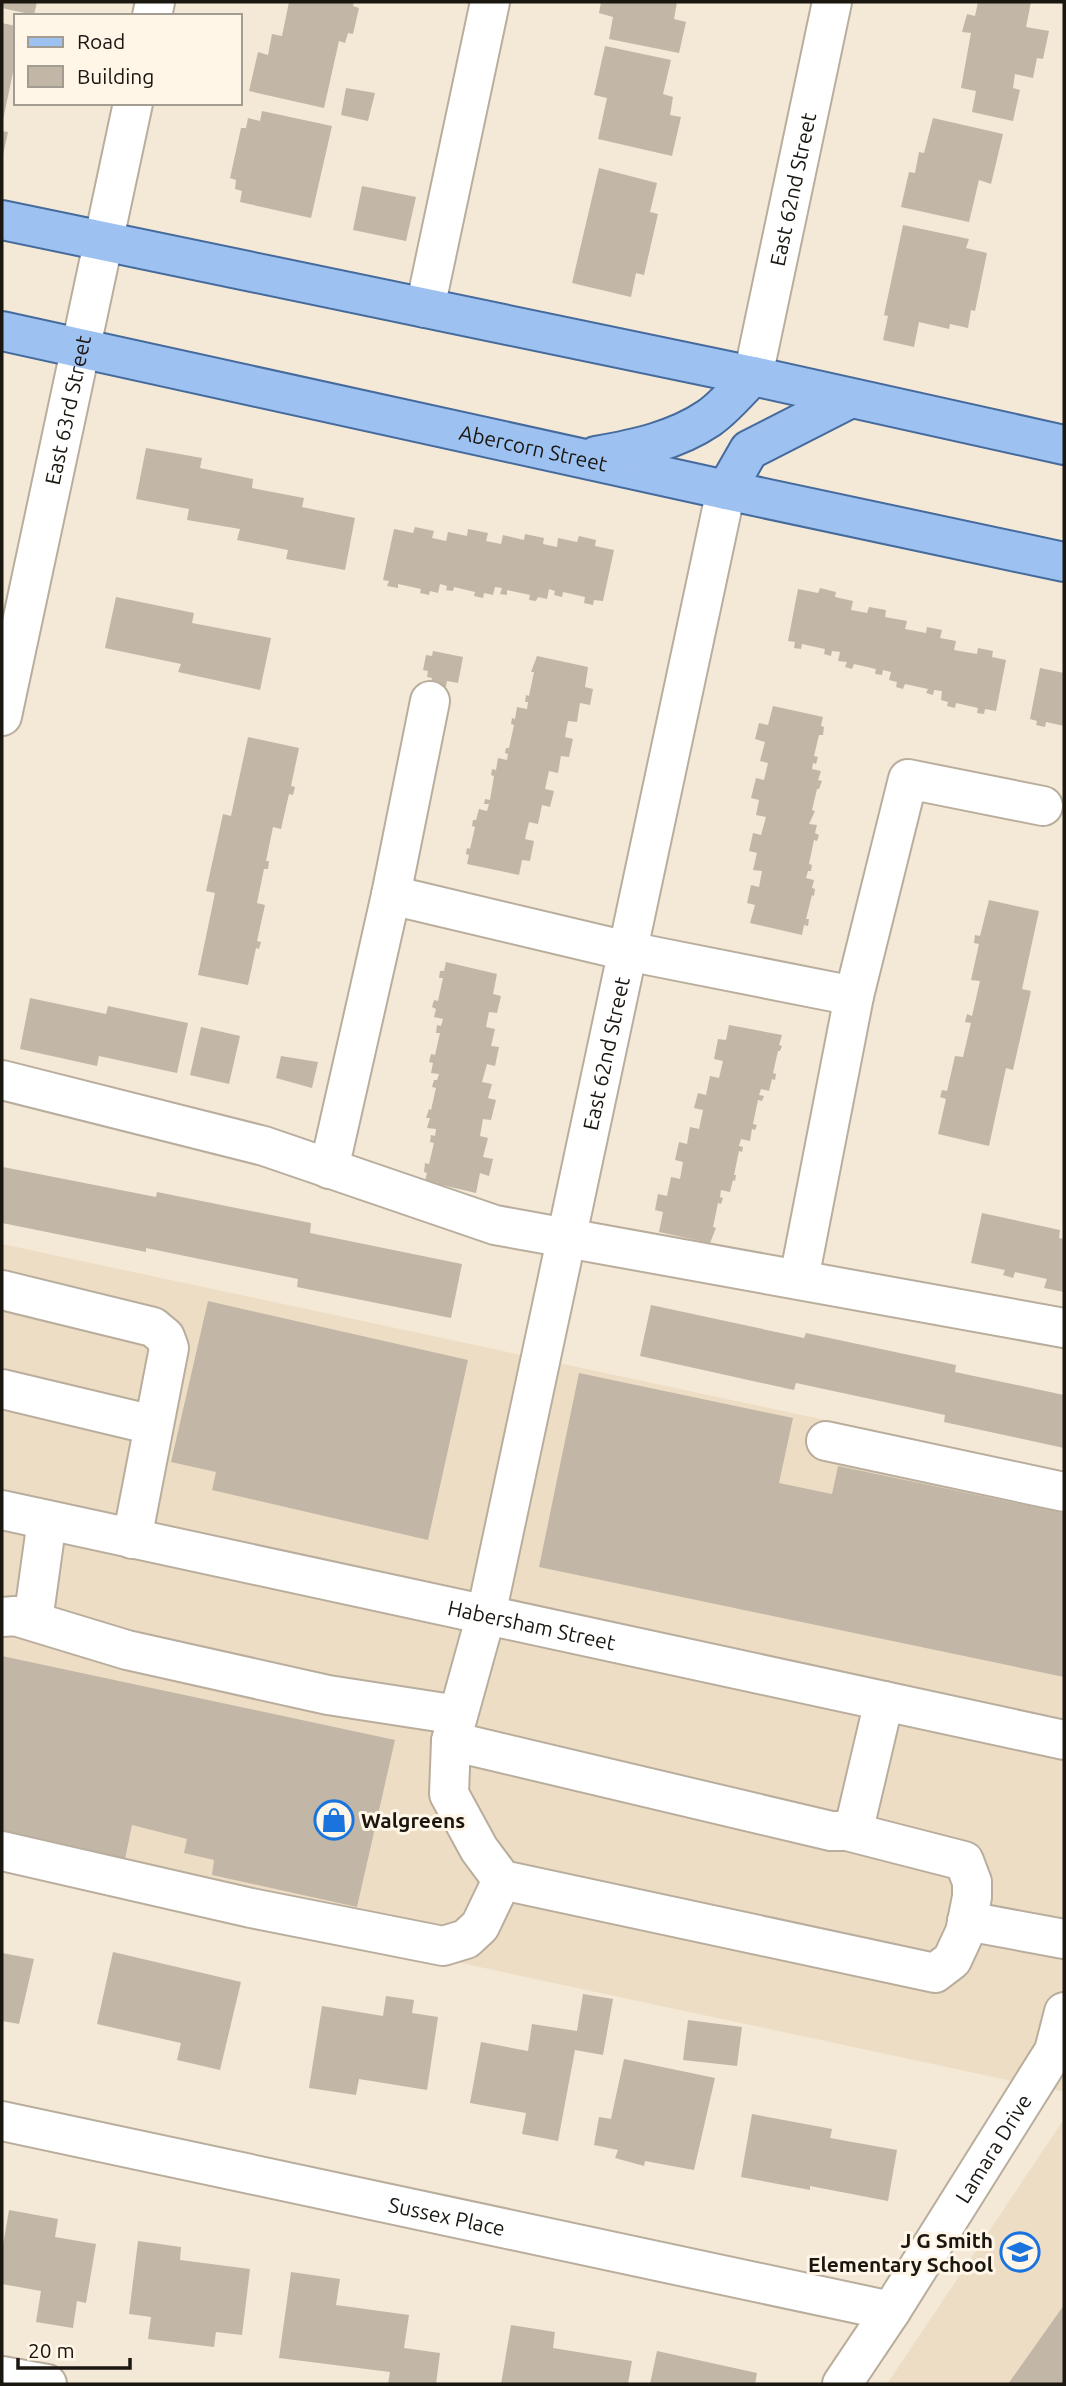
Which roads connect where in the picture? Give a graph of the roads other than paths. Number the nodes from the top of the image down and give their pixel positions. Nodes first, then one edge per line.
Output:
1 (490, 2) edge
2 (832, 2) edge
3 (133, 105) edge
4 (2, 220) edge
5 (103, 241) junction
6 (425, 308) junction
7 (2, 331) edge
8 (79, 348) junction
9 (752, 376) junction
10 (849, 399) junction
11 (1064, 445) edge
12 (580, 459) junction
13 (726, 491) junction
14 (1064, 562) edge
15 (430, 701) dead end
16 (2, 716) edge
17 (1043, 806) dead end
18 (391, 895) junction
19 (627, 951) junction
20 (854, 996) junction
21 (2, 1080) edge
22 (329, 1169) junction
23 (565, 1239) junction
24 (799, 1279) junction
25 (2, 1290) edge
26 (1064, 1328) edge
27 (2, 1389) edge
28 (153, 1424) junction
29 (826, 1441) dead end
30 (1064, 1492) edge
31 (2, 1510) edge
32 (47, 1520) junction
33 (132, 1539) junction
34 (486, 1615) junction
35 (18, 1619) edge
36 (884, 1701) junction
37 (454, 1728) junction
38 (1064, 1740) edge
39 (847, 1831) junction
40 (2, 1851) edge
41 (502, 1880) junction
42 (967, 1921) junction
43 (1064, 1939) edge
44 (1064, 2012) edge
45 (2, 2121) edge
46 (891, 2312) junction
47 (2, 2376) edge
48 (47, 2384) edge
49 (842, 2384) edge

1 - 6 street
2 - 9 street, East 62nd Street
3 - 5 street, East 63rd Street
4 - 5 main road
5 - 6 main road
5 - 8 street, East 63rd Street
6 - 9 main road
7 - 8 main road, Abercorn Street
8 - 12 main road, Abercorn Street
8 - 16 street, East 63rd Street
9 - 10 main road
9 - 12 main road
10 - 11 main road
10 - 13 main road
12 - 13 main road, Abercorn Street
13 - 14 main road, Abercorn Street
13 - 19 street, East 62nd Street
15 - 18 street
17 - 20 street
18 - 19 street
18 - 22 street
19 - 20 street
19 - 23 street, East 62nd Street
20 - 24 street
21 - 22 street
22 - 23 street
23 - 24 street
23 - 34 street, East 62nd Street
24 - 26 street
25 - 28 street
27 - 28 street
28 - 33 street
29 - 30 street
31 - 32 street, Habersham Street
32 - 33 street, Habersham Street
32 - 35 street
33 - 34 street, Habersham Street
34 - 36 street, Habersham Street
34 - 37 street, East 62nd Street
35 - 37 street
36 - 38 street, Habersham Street
36 - 39 street
37 - 39 street
37 - 41 street, East 62nd Street
39 - 42 street
40 - 41 street
41 - 42 street
42 - 43 street
44 - 46 street, Lamara Drive
45 - 46 street, Sussex Place
46 - 49 street, Lamara Drive
47 - 48 street

